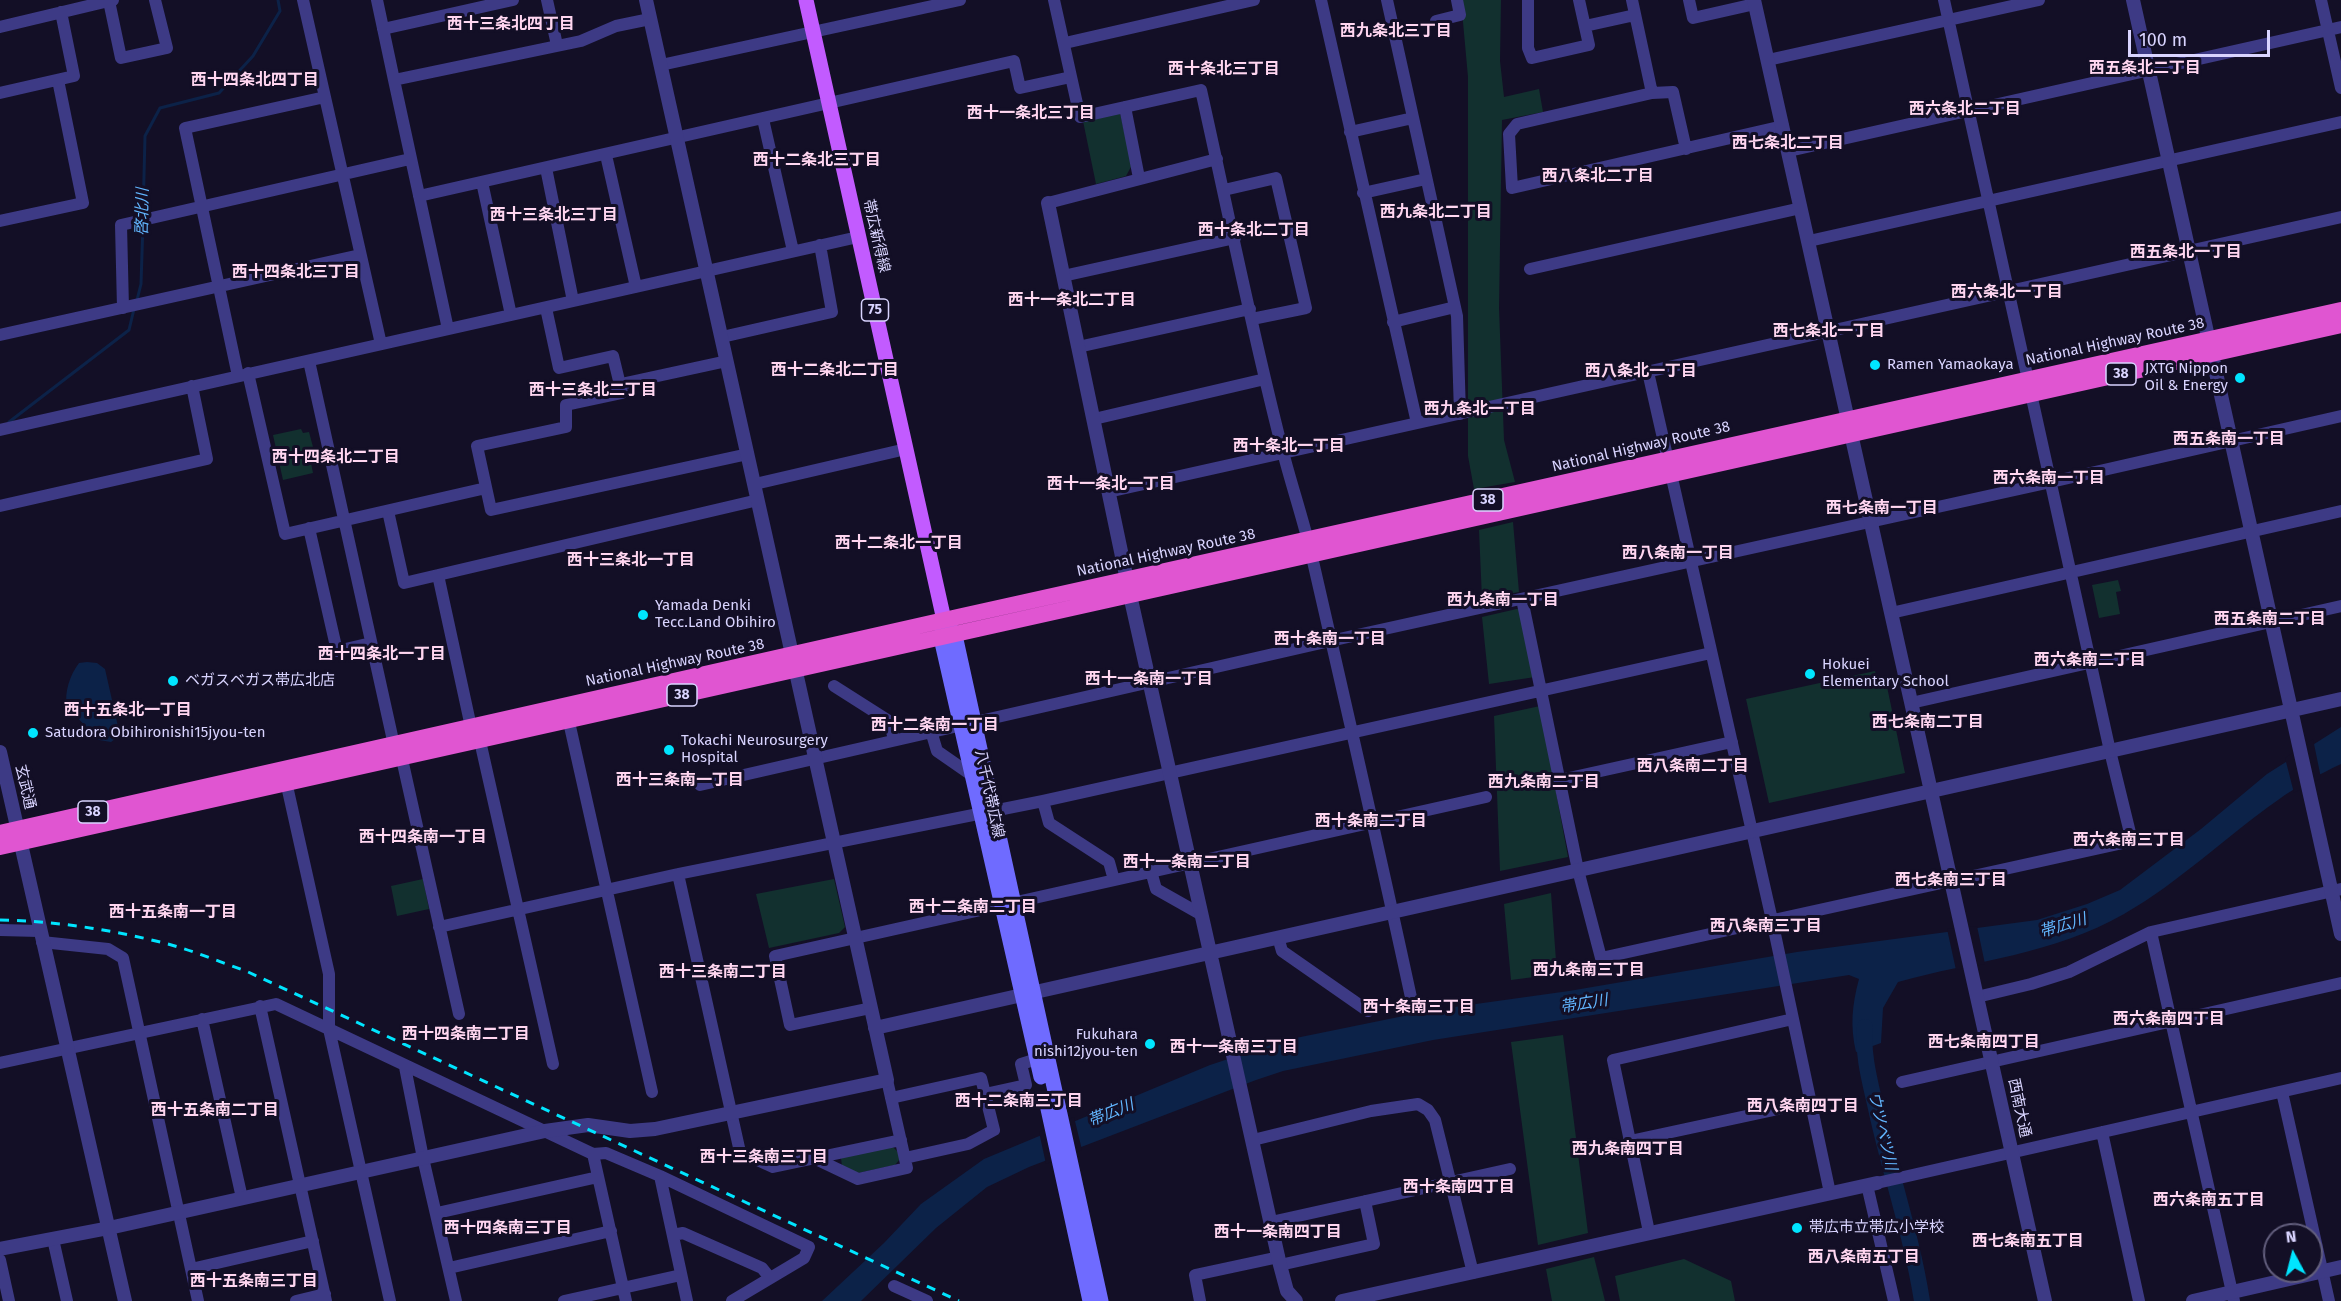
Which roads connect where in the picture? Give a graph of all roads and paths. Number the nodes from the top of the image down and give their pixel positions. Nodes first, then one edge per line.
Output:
1 (155, 0) edge
2 (303, 0) edge
3 (377, 0) edge
4 (513, 0) edge
5 (547, 0) edge
6 (646, 0) edge
7 (806, 0) edge
8 (960, 0) edge
9 (1054, 0) edge
10 (1254, 0) edge
11 (1321, 0) edge
12 (1387, 0) edge
13 (1457, 0) edge
14 (1528, 0) edge
15 (1579, 0) edge
16 (1632, 0) edge
17 (1689, 0) edge
18 (1944, 0) edge
19 (2039, 0) edge
20 (2133, 0) edge
21 (2321, 0) edge
22 (111, 1) edge
23 (1754, 2) edge
24 (1221, 3) edge
25 (61, 12) junction
26 (1635, 15) junction
27 (650, 19) junction
28 (1948, 20) junction
29 (1436, 21) dead end
30 (1585, 26) junction
31 (0, 27) edge
32 (2341, 27) edge
33 (383, 29) junction
34 (2328, 30) junction
35 (813, 33) junction
36 (1065, 43) junction
37 (557, 45) junction
38 (1768, 60) junction
39 (661, 65) junction
40 (2148, 71) junction
41 (1071, 77) junction
42 (58, 80) junction
43 (394, 80) junction
44 (2341, 87) edge
45 (0, 93) edge
46 (1652, 93) junction
47 (325, 97) junction
48 (828, 103) junction
49 (1125, 107) junction
50 (1969, 109) junction
51 (1413, 118) junction
52 (764, 119) junction
53 (2341, 122) edge
54 (1783, 126) junction
55 (1350, 132) junction
56 (676, 139) junction
57 (1686, 149) junction
58 (1789, 151) junction
59 (606, 155) junction
60 (410, 159) junction
61 (1217, 159) junction
62 (2168, 160) junction
63 (546, 168) junction
64 (343, 176) junction
65 (1139, 178) junction
66 (1426, 179) junction
67 (482, 182) junction
68 (1224, 190) junction
69 (1363, 193) junction
70 (419, 196) junction
71 (1988, 200) junction
72 (1048, 203) joint
73 (202, 207) junction
74 (1801, 208) junction
75 (2341, 217) edge
76 (0, 221) edge
77 (858, 237) junction
78 (1234, 238) junction
79 (1809, 241) junction
80 (820, 245) junction
81 (793, 251) junction
82 (2189, 252) junction
83 (360, 255) junction
84 (1530, 269) dead end
85 (707, 270) junction
86 (1063, 276) junction
87 (636, 286) junction
88 (220, 287) junction
89 (2009, 292) junction
90 (573, 301) junction
91 (1455, 307) junction
92 (123, 308) junction
93 (546, 308) junction
94 (2341, 310) edge
95 (1251, 314) junction
96 (511, 315) junction
97 (1393, 322) junction
98 (2341, 325) edge
99 (448, 329) junction
100 (1829, 332) junction
101 (0, 335) edge
102 (722, 337) junction
103 (381, 344) junction
104 (1078, 347) junction
105 (2209, 348) junction
106 (309, 360) junction
107 (727, 361) junction
108 (1648, 372) junction
109 (243, 374) junction
110 (1265, 379) junction
111 (621, 384) junction
112 (192, 386) junction
113 (2030, 386) junction
114 (1460, 414) junction
115 (2341, 416) edge
116 (1094, 419) junction
117 (1417, 423) junction
118 (1850, 426) junction
119 (0, 430) edge
120 (2231, 441) junction
121 (906, 449) junction
122 (748, 454) junction
123 (1283, 454) junction
124 (1670, 466) junction
125 (2051, 482) junction
126 (755, 484) junction
127 (486, 488) junction
128 (1108, 492) junction
129 (758, 500) junction
130 (0, 506) edge
131 (388, 511) junction
132 (2341, 511) edge
133 (344, 521) junction
134 (1871, 522) junction
135 (309, 528) junction
136 (2252, 531) junction
137 (1310, 547) junction
138 (1692, 562) junction
139 (2071, 572) junction
140 (438, 575) junction
141 (1129, 587) junction
142 (1522, 599) junction
143 (2341, 606) edge
144 (1891, 613) junction
145 (944, 620) junction
146 (2271, 621) junction
147 (948, 636) junction
148 (1330, 641) junction
149 (371, 643) junction
150 (1711, 652) junction
151 (2091, 662) junction
152 (794, 663) junction
153 (1150, 682) junction
154 (834, 686) dead end
155 (1541, 690) junction
156 (2341, 699) edge
157 (1911, 703) junction
158 (2292, 710) junction
159 (568, 713) junction
160 (967, 723) junction
161 (931, 731) junction
162 (1351, 732) junction
163 (476, 734) junction
164 (894, 739) junction
165 (1732, 742) junction
166 (2110, 751) junction
167 (0, 752) edge
168 (398, 752) junction
169 (816, 758) junction
170 (2, 770) edge
171 (1170, 773) junction
172 (284, 776) junction
173 (973, 776) junction
174 (1560, 780) junction
175 (700, 784) dead end
176 (1930, 791) junction
177 (1486, 797) dead end
178 (1043, 801) junction
179 (987, 811) junction
180 (1374, 823) junction
181 (1751, 831) junction
182 (0, 833) edge
183 (19, 836) junction
184 (834, 843) junction
185 (0, 847) edge
186 (1191, 862) junction
187 (1578, 870) junction
188 (1151, 871) junction
189 (678, 874) junction
190 (1114, 880) junction
191 (1952, 882) junction
192 (606, 890) junction
193 (2336, 890) edge
194 (1008, 904) junction
195 (518, 910) junction
196 (1392, 912) junction
197 (1202, 915) junction
198 (1772, 920) junction
199 (439, 927) junction
200 (0, 930) edge
201 (2151, 932) junction
202 (2341, 934) edge
203 (41, 936) junction
204 (1278, 937) junction
205 (855, 938) junction
206 (1211, 952) junction
207 (2341, 983) edge
208 (1027, 994) junction
209 (1977, 997) junction
210 (1412, 1002) dead end
211 (260, 1006) junction
212 (871, 1008) junction
213 (1368, 1011) dead end
214 (459, 1014) dead end
215 (202, 1019) junction
216 (1793, 1019) junction
217 (2172, 1022) junction
218 (875, 1028) junction
219 (329, 1029) junction
220 (139, 1033) junction
221 (66, 1049) junction
222 (1037, 1059) junction
223 (1992, 1061) junction
224 (0, 1063) edge
225 (554, 1064) dead end
226 (405, 1067) junction
227 (2341, 1078) edge
228 (887, 1080) junction
229 (1902, 1082) dead end
230 (652, 1092) dead end
231 (2282, 1092) junction
232 (985, 1094) junction
233 (891, 1098) junction
234 (1811, 1102) junction
235 (732, 1113) junction
236 (2191, 1113) junction
237 (1056, 1120) junction
238 (544, 1131) junction
239 (2102, 1132) junction
240 (901, 1140) junction
241 (1253, 1140) junction
242 (1630, 1141) junction
243 (593, 1154) junction
244 (2012, 1154) junction
245 (423, 1158) junction
246 (905, 1158) junction
247 (816, 1159) junction
248 (1064, 1160) junction
249 (1510, 1169) dead end
250 (362, 1172) junction
251 (660, 1176) junction
252 (598, 1178) junction
253 (1450, 1182) junction
254 (1872, 1184) junction
255 (300, 1185) junction
256 (1830, 1193) junction
257 (242, 1198) junction
258 (1365, 1201) junction
259 (178, 1212) junction
260 (437, 1213) junction
261 (1271, 1222) junction
262 (2311, 1223) edge
263 (109, 1228) junction
264 (611, 1231) junction
265 (1649, 1232) junction
266 (673, 1235) junction
267 (53, 1239) junction
268 (313, 1241) junction
269 (0, 1250) edge
270 (0, 1260) edge
271 (1279, 1261) junction
272 (2341, 1267) edge
273 (449, 1268) junction
274 (191, 1269) junction
275 (2323, 1271) edge
276 (1473, 1273) junction
277 (681, 1275) junction
278 (2323, 1275) edge
279 (770, 1278) junction
280 (2279, 1283) edge
281 (894, 1286) dead end
282 (623, 1287) junction
283 (1406, 1294) edge
284 (2233, 1296) edge
285 (326, 1298) edge
286 (9, 1301) edge
287 (67, 1301) edge
288 (125, 1301) edge
289 (198, 1301) edge
290 (297, 1301) edge
291 (390, 1301) edge
292 (456, 1301) edge
293 (564, 1301) edge
294 (626, 1301) edge
295 (687, 1301) edge
296 (732, 1301) edge
297 (927, 1301) edge
298 (1090, 1301) edge
299 (1101, 1301) edge
300 (1200, 1301) edge
301 (1295, 1301) edge
302 (1342, 1301) edge
303 (1894, 1301) edge
304 (2045, 1301) edge
305 (2139, 1301) edge
306 (2193, 1301) edge
307 (2329, 1301) edge

1 - 22 street
2 - 47 street
3 - 33 street
4 - 33 street
5 - 37 street
6 - 27 street
7 - 35 main road, 帯広新得線 / 75
8 - 35 street
9 - 36 street
10 - 24 street
11 - 55 street
12 - 51 street
13 - 29 street
14 - 30 street
15 - 30 street
16 - 26 street
17 - 23 street
18 - 28 street
19 - 28 street
20 - 40 street
21 - 34 street
22 - 25 street
23 - 38 street, 西南大通
24 - 36 street
25 - 31 street
25 - 42 street
26 - 30 street
26 - 46 street
27 - 37 street
27 - 39 street
28 - 38 street
28 - 50 street
32 - 34 street
33 - 43 street
34 - 40 street
34 - 44 street
35 - 39 street
35 - 48 main road, 帯広新得線 / 75
36 - 41 street
37 - 43 street
38 - 54 street, 西南大通
39 - 56 street
40 - 50 street
40 - 62 street
41 - 48 street
41 - 49 street
42 - 45 street
42 - 76 street
43 - 60 street
46 - 57 street
46 - 57 street
47 - 64 street
47 - 73 street
48 - 52 street
48 - 77 main road, 帯広新得線 / 75
49 - 61 street
49 - 65 street
50 - 58 street
50 - 71 street
51 - 55 street
51 - 66 street
52 - 56 street
52 - 81 street
53 - 62 street
54 - 57 street
54 - 58 street, 西南大通
55 - 69 street
56 - 59 street
56 - 85 street
58 - 74 street, 西南大通
59 - 63 street
59 - 87 street
60 - 64 street
60 - 70 street
61 - 65 street
61 - 68 street
62 - 71 street
62 - 82 street
63 - 67 street
63 - 90 street
64 - 73 street
64 - 83 street
65 - 72 street
66 - 69 street
66 - 91 street
67 - 70 street
67 - 96 street
68 - 78 street
68 - 95 street
69 - 97 street
70 - 99 street
71 - 79 street
71 - 89 street
72 - 86 street
73 - 88 street
73 - 92 street
74 - 79 street, 西南大通
74 - 84 street
75 - 82 street
77 - 80 street
77 - 121 main road, 帯広新得線 / 75
78 - 86 street
78 - 95 street
79 - 100 street, 西南大通
80 - 81 street
80 - 102 street
81 - 85 street
82 - 89 street
82 - 105 street
83 - 88 street
83 - 103 street
85 - 87 street
85 - 102 street
86 - 104 street
87 - 90 street
88 - 92 street
88 - 109 street
89 - 100 street
89 - 113 street
90 - 93 street
91 - 97 street
91 - 114 street
92 - 101 street
93 - 96 street
93 - 111 street
94 - 105 highway, National Highway Route 38 / 38
95 - 104 street
95 - 110 street
96 - 99 street
97 - 117 street
98 - 105 highway, National Highway Route 38 / 38
99 - 103 street
100 - 108 street
100 - 118 street, 西南大通
102 - 107 street
103 - 106 street
104 - 116 street
105 - 113 highway, National Highway Route 38 / 38
105 - 120 street
106 - 109 street
106 - 133 street
107 - 111 street
107 - 122 street
108 - 114 street
108 - 124 street
109 - 112 street
109 - 135 street
110 - 116 street
110 - 123 street
111 - 127 street
112 - 119 street
112 - 130 street
113 - 118 highway, National Highway Route 38 / 38
113 - 125 street
114 - 117 street
115 - 120 street
116 - 128 street
117 - 123 street
118 - 124 highway, National Highway Route 38 / 38
118 - 134 street, 西南大通
120 - 125 street
120 - 136 street
121 - 126 street
121 - 145 main road, 帯広新得線 / 75
122 - 126 street
122 - 127 street
123 - 128 street
123 - 137 street
124 - 137 highway, National Highway Route 38 / 38
124 - 138 street
125 - 134 street
125 - 139 street
126 - 129 street
127 - 131 street
128 - 141 street
129 - 140 street
129 - 152 street
131 - 133 street
131 - 140 street
132 - 136 street
133 - 135 street
133 - 149 street
134 - 138 street
134 - 144 street, 西南大通
135 - 149 street
136 - 139 street
136 - 146 street
137 - 141 highway, National Highway Route 38 / 38
137 - 148 street
138 - 142 street
138 - 150 street
139 - 144 street
139 - 151 street
140 - 163 street
141 - 145 highway, National Highway Route 38 / 38
141 - 147 highway, National Highway Route 38 / 38
141 - 153 street
142 - 148 street
142 - 155 street
143 - 146 street
144 - 157 street, 西南大通
145 - 147 main road, 八千代帯広線
145 - 152 highway, National Highway Route 38 / 38
146 - 151 street
146 - 158 street
147 - 152 highway, National Highway Route 38 / 38
147 - 160 main road, 八千代帯広線
148 - 153 street
148 - 162 street
149 - 168 street
150 - 155 street
150 - 165 street
151 - 157 street
151 - 166 street
152 - 159 highway, National Highway Route 38 / 38
152 - 169 street
153 - 160 street
153 - 171 street
154 - 164 street
155 - 162 street
155 - 174 street
156 - 158 street
157 - 176 street, 西南大通
158 - 166 street
158 - 193 street
159 - 163 highway, National Highway Route 38 / 38
159 - 192 street
160 - 161 street
160 - 173 main road, 八千代帯広線
160 - 179 main road, 八千代帯広線
161 - 164 street
161 - 173 street
162 - 171 street
162 - 180 street
163 - 168 highway, National Highway Route 38 / 38
163 - 195 street
164 - 169 street
165 - 174 street
165 - 181 street
166 - 176 street
166 - 191 street
167 - 170 street, 玄武通
168 - 172 highway, National Highway Route 38 / 38
168 - 199 street
169 - 175 street
169 - 184 street
170 - 183 street, 玄武通
171 - 178 street
171 - 186 street
172 - 183 highway, National Highway Route 38 / 38
172 - 219 street
173 - 179 main road, 八千代帯広線
174 - 187 street
176 - 181 street
176 - 191 street, 西南大通
177 - 180 street
178 - 179 street
178 - 190 street
179 - 184 street
179 - 194 main road, 八千代帯広線
180 - 186 street
180 - 196 street
181 - 187 street
181 - 198 street
182 - 183 highway, National Highway Route 38 / 38
183 - 185 highway, National Highway Route 38 / 38
183 - 203 street, 玄武通
184 - 189 street
184 - 205 street
186 - 188 street
186 - 197 street
187 - 196 street
187 - 198 street
188 - 190 street
188 - 197 street
189 - 192 street
189 - 235 street
190 - 194 street
191 - 198 street
191 - 209 street, 西南大通
192 - 195 street
192 - 230 street
193 - 201 street
193 - 202 street
194 - 205 street
194 - 208 main road, 八千代帯広線
195 - 199 street
195 - 225 street
196 - 204 street
196 - 210 street
197 - 206 street
198 - 216 street
199 - 214 street
200 - 203 street
201 - 209 street
201 - 217 street
203 - 220 street
203 - 221 street, 玄武通
204 - 206 street
204 - 213 street
205 - 212 street
205 - 212 street
206 - 208 street
206 - 241 street
207 - 217 street
208 - 218 street
208 - 222 main road, 八千代帯広線
208 - 237 main road, 八千代帯広線
209 - 223 street, 西南大通
211 - 215 street
211 - 219 street
211 - 255 street
212 - 218 street
215 - 220 street
215 - 257 street
216 - 234 street
216 - 242 street
217 - 223 street
217 - 236 street
218 - 228 street
219 - 226 street
219 - 250 street
220 - 221 street
220 - 259 street
221 - 224 street
221 - 263 street, 玄武通
222 - 232 street
222 - 237 main road, 八千代帯広線
223 - 229 street
223 - 244 street, 西南大通
226 - 238 street
226 - 245 street
227 - 231 street
228 - 233 street
228 - 235 street
231 - 236 street
231 - 262 street
232 - 233 street
232 - 246 street
233 - 240 street
234 - 242 street
234 - 256 street
235 - 238 street
235 - 247 street
236 - 239 street
236 - 284 street
237 - 248 main road, 八千代帯広線
238 - 243 street
238 - 245 street
239 - 244 street
239 - 305 street
240 - 246 street
240 - 247 street
241 - 253 street
241 - 261 street
242 - 265 street
243 - 251 street
243 - 252 street
244 - 254 street
244 - 304 street, 西南大通
245 - 250 street
245 - 260 street
246 - 247 street
248 - 298 main road, 八千代帯広線
248 - 299 main road, 八千代帯広線
249 - 253 street
250 - 255 street
250 - 291 street
251 - 266 street
251 - 279 street
252 - 260 street
252 - 264 street
253 - 258 street
253 - 276 street
254 - 256 street
254 - 303 street
255 - 257 street
255 - 268 street
256 - 265 street
257 - 259 street
258 - 261 street
258 - 271 street
259 - 263 street
259 - 274 street
260 - 273 street
261 - 271 street
263 - 267 street
263 - 288 street, 玄武通
264 - 273 street
264 - 282 street
265 - 276 street
266 - 277 street
266 - 279 street
267 - 269 street
267 - 287 street
268 - 274 street
268 - 285 street
270 - 286 street
271 - 300 street
271 - 301 street
272 - 275 street
273 - 292 street
274 - 289 street
276 - 283 street
277 - 282 street
277 - 295 street
278 - 307 street
279 - 296 street
280 - 284 street
281 - 297 street
282 - 293 street
282 - 294 street
283 - 302 street
284 - 306 street
285 - 290 street

